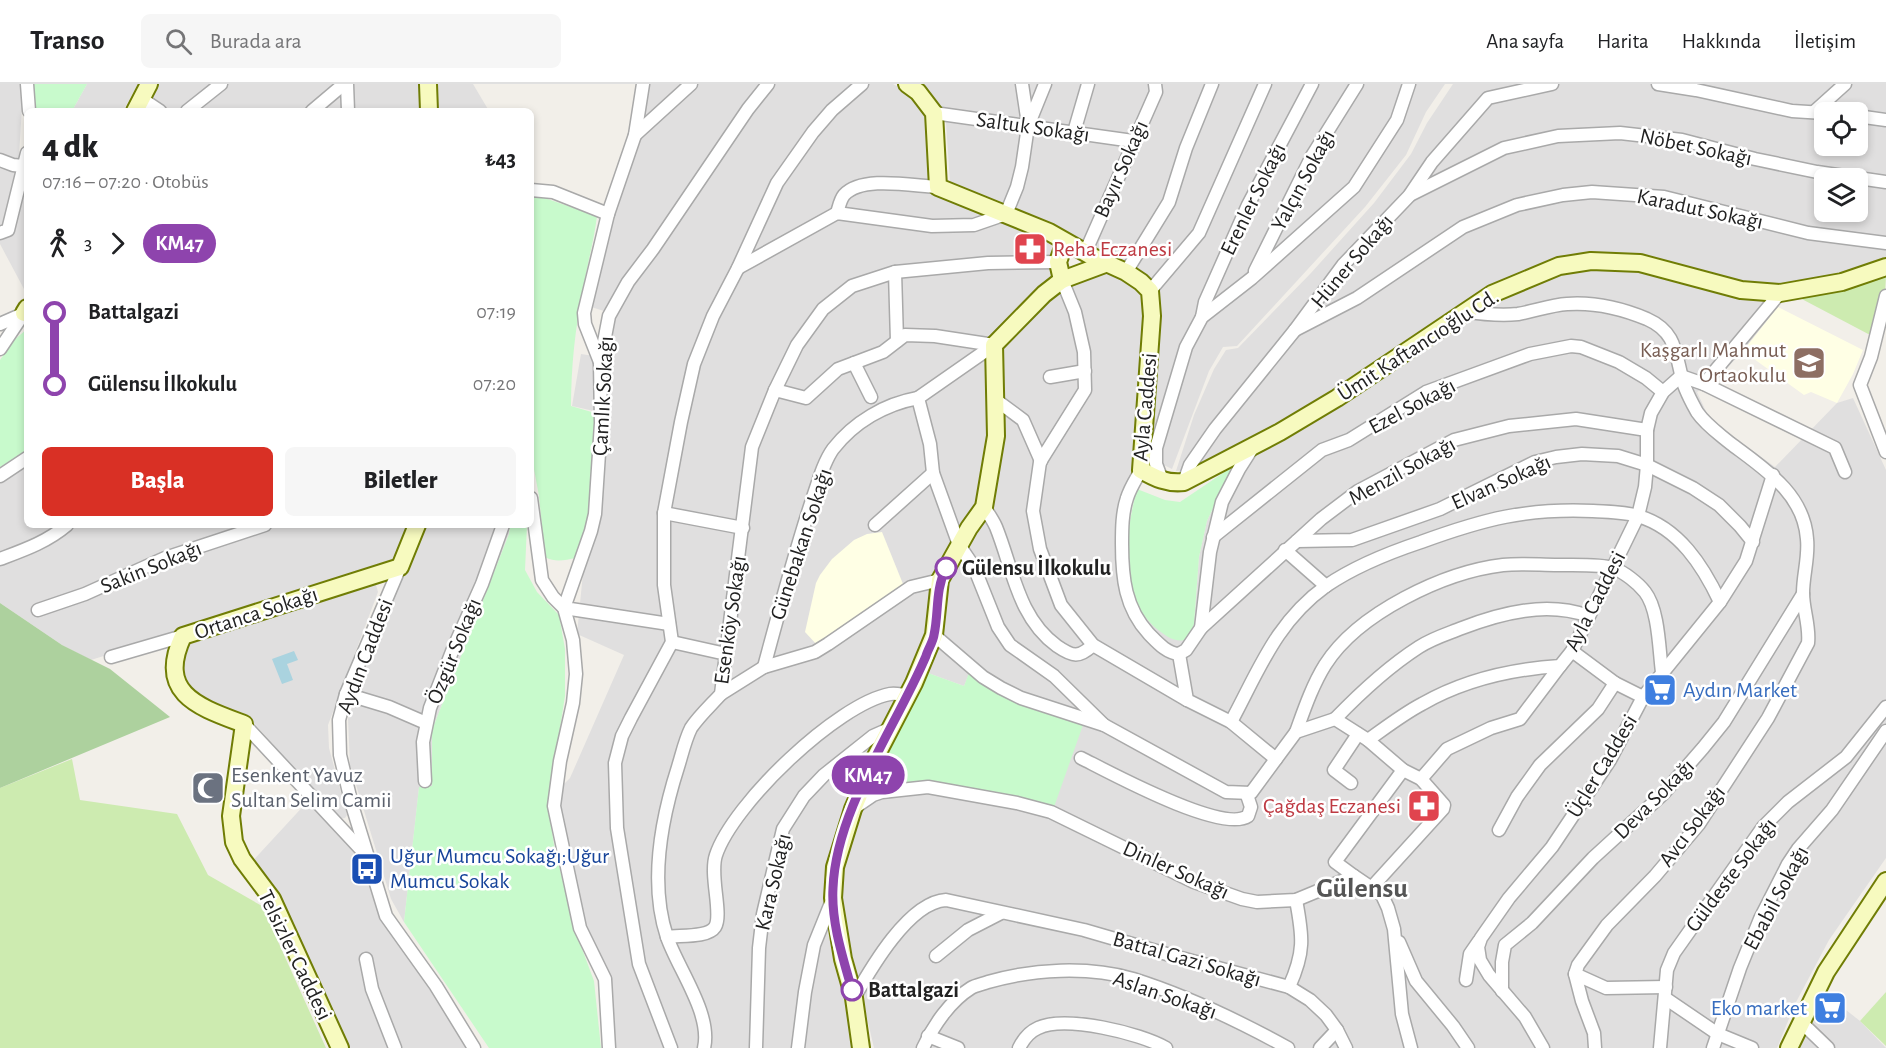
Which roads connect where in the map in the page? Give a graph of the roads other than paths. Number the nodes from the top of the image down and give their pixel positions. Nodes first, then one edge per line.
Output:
1 (27, 84) edge
2 (149, 84) edge
3 (221, 84) edge
4 (346, 84) edge
5 (428, 84) edge
6 (643, 84) edge
7 (691, 84) edge
8 (768, 84) edge
9 (862, 84) edge
10 (907, 84) edge
11 (1022, 84) edge
12 (1045, 84) edge
13 (1088, 84) edge
14 (1155, 84) edge
15 (1212, 84) edge
16 (1265, 84) edge
17 (1312, 84) edge
18 (1357, 84) edge
19 (1409, 84) edge
20 (1501, 84) edge
21 (1552, 84) edge
22 (1658, 84) edge
23 (1845, 84) edge
24 (1488, 98) junction
25 (1829, 102) edge
26 (138, 105) edge
27 (29, 108) edge
28 (191, 108) edge
29 (316, 108) edge
30 (348, 108) edge
31 (429, 108) edge
32 (1814, 112) edge
33 (934, 113) junction
34 (1868, 118) edge
35 (1886, 120) edge
36 (1028, 126) junction
37 (1074, 132) junction
38 (635, 135) junction
39 (1133, 141) junction
40 (0, 160) edge
41 (24, 163) edge
42 (23, 166) junction
43 (1886, 182) edge
44 (938, 187) junction
45 (534, 190) edge
46 (1409, 196) junction
47 (837, 213) junction
48 (608, 214) junction
49 (1005, 214) junction
50 (4, 232) edge
51 (1065, 242) junction
52 (1886, 243) edge
53 (1085, 253) junction
54 (1058, 262) junction
55 (1105, 264) junction
56 (1886, 267) edge
57 (738, 268) junction
58 (895, 272) junction
59 (1126, 272) junction
60 (1252, 278) junction
61 (1062, 280) junction
62 (1150, 291) junction
63 (1780, 293) junction
64 (1886, 297) edge
65 (1464, 311) junction
66 (24, 313) edge
67 (24, 315) edge
68 (1202, 317) junction
69 (0, 324) edge
70 (1295, 330) junction
71 (897, 341) junction
72 (994, 345) junction
73 (0, 349) edge
74 (600, 363) junction
75 (854, 363) junction
76 (1085, 371) junction
77 (1681, 376) junction
78 (1050, 377) dead end
79 (1704, 384) junction
80 (775, 390) junction
81 (1664, 392) junction
82 (871, 397) dead end
83 (918, 398) junction
84 (996, 400) junction
85 (1647, 430) junction
86 (1253, 446) junction
87 (1886, 452) edge
88 (24, 460) edge
89 (1041, 461) junction
90 (1647, 465) junction
91 (1141, 470) junction
92 (1845, 472) dead end
93 (933, 473) junction
94 (1773, 475) junction
95 (0, 476) edge
96 (1162, 480) junction
97 (1184, 482) junction
98 (984, 507) junction
99 (664, 513) junction
100 (1638, 516) junction
101 (534, 520) edge
102 (875, 525) dead end
103 (63, 528) edge
104 (256, 528) edge
105 (416, 528) edge
106 (502, 528) edge
107 (743, 528) junction
108 (1213, 537) junction
109 (1298, 541) junction
110 (1753, 542) junction
111 (959, 545) junction
112 (1285, 550) junction
113 (0, 559) edge
114 (400, 567) junction
115 (1612, 568) junction
116 (940, 580) junction
117 (1326, 586) junction
118 (1803, 594) junction
119 (1720, 602) junction
120 (564, 608) junction
121 (38, 610) dead end
122 (1588, 616) junction
123 (669, 624) junction
124 (1201, 628) junction
125 (934, 635) junction
126 (183, 636) junction
127 (672, 642) junction
128 (1093, 645) junction
129 (1572, 651) junction
130 (726, 654) junction
131 (1179, 654) junction
132 (111, 657) dead end
133 (1560, 666) junction
134 (764, 667) junction
135 (1662, 672) junction
136 (1615, 683) junction
137 (346, 694) junction
138 (721, 694) junction
139 (909, 695) junction
140 (1643, 697) junction
141 (1186, 700) junction
142 (1886, 707) edge
143 (1335, 718) junction
144 (1231, 722) junction
145 (426, 723) junction
146 (244, 724) junction
147 (1104, 725) junction
148 (891, 728) junction
149 (1886, 731) edge
150 (1296, 732) junction
151 (1363, 737) junction
152 (1081, 758) dead end
153 (1276, 759) junction
154 (1403, 770) junction
155 (1421, 779) junction
156 (425, 781) dead end
157 (1351, 783) dead end
158 (1247, 795) junction
159 (853, 809) junction
160 (1499, 830) dead end
161 (370, 859) junction
162 (1354, 876) junction
163 (1886, 881) edge
164 (1372, 887) junction
165 (833, 898) junction
166 (1296, 900) junction
167 (1001, 913) junction
168 (1394, 929) junction
169 (667, 937) junction
170 (1481, 938) junction
171 (936, 956) dead end
172 (366, 959) dead end
173 (1575, 974) junction
174 (1466, 980) dead end
175 (1289, 987) junction
176 (1502, 991) junction
177 (1665, 993) junction
178 (854, 998) junction
179 (1801, 1022) junction
180 (1337, 1030) junction
181 (1718, 1034) junction
182 (928, 1036) junction
183 (340, 1048) edge
184 (395, 1048) edge
185 (474, 1048) edge
186 (609, 1048) edge
187 (671, 1048) edge
188 (704, 1048) edge
189 (756, 1048) edge
190 (798, 1048) edge
191 (861, 1048) edge
192 (922, 1048) edge
193 (958, 1048) edge
194 (1019, 1048) edge
195 (1166, 1048) edge
196 (1288, 1048) edge
197 (1320, 1048) edge
198 (1346, 1048) edge
199 (1411, 1048) edge
200 (1468, 1048) edge
201 (1543, 1048) edge
202 (1594, 1048) edge
203 (1660, 1048) edge
204 (1713, 1048) edge
205 (1752, 1048) edge
206 (1789, 1048) edge
207 (1828, 1048) edge

1 - 27 street
2 - 26 street
3 - 28 street
4 - 29 street
4 - 30 street
5 - 31 street
6 - 38 street
7 - 38 street
8 - 74 street, Çamlık Sokağı
9 - 57 street
10 - 33 street
11 - 36 street
12 - 36 street
13 - 37 street
14 - 39 street, Bayır Sokağı
15 - 59 street
16 - 62 street
17 - 68 street, Erenler Sokağı
18 - 60 street, Yalçın Sokağı
19 - 60 street, Erenler Sokağı
20 - 24 street, Hüner Sokağı
21 - 24 street
22 - 32 street
23 - 25 street
24 - 46 street, Hüner Sokağı
33 - 36 street, Saltuk Sokağı
33 - 44 street
34 - 35 street
36 - 37 street, Saltuk Sokağı
36 - 49 street
37 - 39 street, Saltuk Sokağı
38 - 48 street
39 - 53 street, Bayır Sokağı
40 - 42 street
41 - 42 street
42 - 50 street
43 - 46 street, Nöbet Sokağı
44 - 47 street
44 - 49 street
45 - 48 street
46 - 70 street, Hüner Sokağı
47 - 49 street
47 - 57 street
48 - 74 street
49 - 51 street
51 - 53 street
51 - 54 street
52 - 70 street, Karadut Sokağı
53 - 55 street
54 - 58 street, Esenköy Sokağı
54 - 61 street
55 - 59 street
55 - 61 street
56 - 63 street, Ümit Kaftancıoğlu Cd.
57 - 99 street
58 - 71 street
58 - 80 street, Esenköy Sokağı
59 - 62 street
60 - 68 street, Erenler Sokağı
61 - 72 street
61 - 76 street
62 - 91 street, Ayla Caddesi
63 - 65 street, Ümit Kaftancıoğlu Cd.
63 - 79 street
64 - 87 street
65 - 77 street
65 - 86 street, Ümit Kaftancıoğlu Cd.
66 - 69 street
67 - 73 street
68 - 96 street, Erenler Sokağı
70 - 97 street, Hüner Sokağı
71 - 72 street
71 - 75 street
72 - 83 street, Günebakan Sokağı
72 - 84 street
74 - 120 street, Çamlık Sokağı
75 - 80 street
75 - 82 street
76 - 78 street
76 - 89 street
77 - 79 street
77 - 81 street, Ayla Caddesi
77 - 94 street
79 - 92 street
80 - 107 street, Esenköy Sokağı
81 - 85 street, Ayla Caddesi
81 - 108 street, Ezel Sokağı
83 - 93 street
83 - 134 street, Günebakan Sokağı
84 - 89 street
84 - 98 street
85 - 90 street, Ayla Caddesi
85 - 109 street, Menzil Sokağı
86 - 97 street, Ümit Kaftancıoğlu Cd.
86 - 108 street
88 - 95 street
89 - 128 street
90 - 100 street, Ayla Caddesi
90 - 109 street, Elvan Sokağı
90 - 110 street, Elvan Sokağı
91 - 96 street
91 - 131 street, Ayla Caddesi
93 - 102 street
93 - 111 street
94 - 110 street, Üçler Caddesi
94 - 118 street
96 - 97 street
98 - 111 street
98 - 128 street
99 - 107 street
99 - 123 street
100 - 115 street, Ayla Caddesi
100 - 117 street
100 - 119 street
101 - 120 street
103 - 113 street
104 - 121 street, Sakin Sokağı
105 - 114 street, Aydın Caddesi
106 - 145 street, Özgür Sokağı
107 - 130 street, Esenköy Sokağı
108 - 124 street
109 - 112 street, Menzil Sokağı
110 - 119 street, Üçler Caddesi
111 - 116 street
111 - 147 street
112 - 117 street
112 - 124 street, Menzil Sokağı
114 - 126 street, Ortanca Sokağı
114 - 137 street, Aydın Caddesi
115 - 122 street, Ayla Caddesi
115 - 135 street
115 - 150 street
116 - 125 street
116 - 134 street
117 - 144 street
118 - 173 street, Avcı Sokağı
118 - 176 street, Deva Sokağı
119 - 135 street, Üçler Caddesi
120 - 123 street
120 - 186 street
122 - 129 street, Ayla Caddesi
122 - 143 street
123 - 127 street
124 - 131 street, Menzil Sokağı
125 - 139 street
125 - 147 street
126 - 132 street, Ortanca Sokağı
126 - 146 street
127 - 130 street
127 - 187 street
128 - 141 street
129 - 133 street, Ayla Caddesi
129 - 136 street
130 - 138 street, Esenköy Sokağı
131 - 141 street
133 - 151 street, Ayla Caddesi
133 - 155 street
134 - 138 street
135 - 140 street, Üçler Caddesi
136 - 140 street
136 - 160 street
137 - 145 street
137 - 161 street, Aydın Caddesi
138 - 169 street, Esenköy Sokağı
139 - 148 street
139 - 169 street
140 - 170 street, Üçler Caddesi
141 - 144 street
142 - 177 street, Güldeste Sokağı
143 - 150 street
143 - 151 street
144 - 153 street
145 - 156 street, Özgür Sokağı
146 - 161 street
146 - 183 street, Telsizler Caddesi
147 - 158 street
148 - 159 street
148 - 189 street, Kara Sokağı
149 - 181 street, Ebabil Sokağı
150 - 153 street
151 - 154 street
151 - 157 street
152 - 158 street
153 - 158 street
154 - 155 street
154 - 162 street
155 - 164 street
159 - 165 street
159 - 166 street, Dinler Sokağı
161 - 185 street, Aydın Caddesi
162 - 164 street
162 - 166 street, Dinler Sokağı
163 - 179 street
164 - 168 street
165 - 178 street
165 - 190 street
166 - 175 street
167 - 171 street
167 - 175 street, Battal Gazi Sokağı
167 - 178 street, Battal Gazi Sokağı
168 - 199 street
168 - 200 street
169 - 188 street, Esenköy Sokağı
170 - 174 street, Üçler Caddesi
170 - 176 street
172 - 184 street
173 - 177 street
173 - 202 street
175 - 180 street, Battal Gazi Sokağı
176 - 201 street
177 - 181 street
177 - 203 street, Güldeste Sokağı
178 - 191 street
179 - 206 street
179 - 207 street
180 - 197 street
180 - 198 street, Battal Gazi Sokağı
181 - 204 street, Ebabil Sokağı
181 - 205 street
182 - 192 street, Aslan Sokağı
182 - 193 street
182 - 196 street, Aslan Sokağı
194 - 195 street

